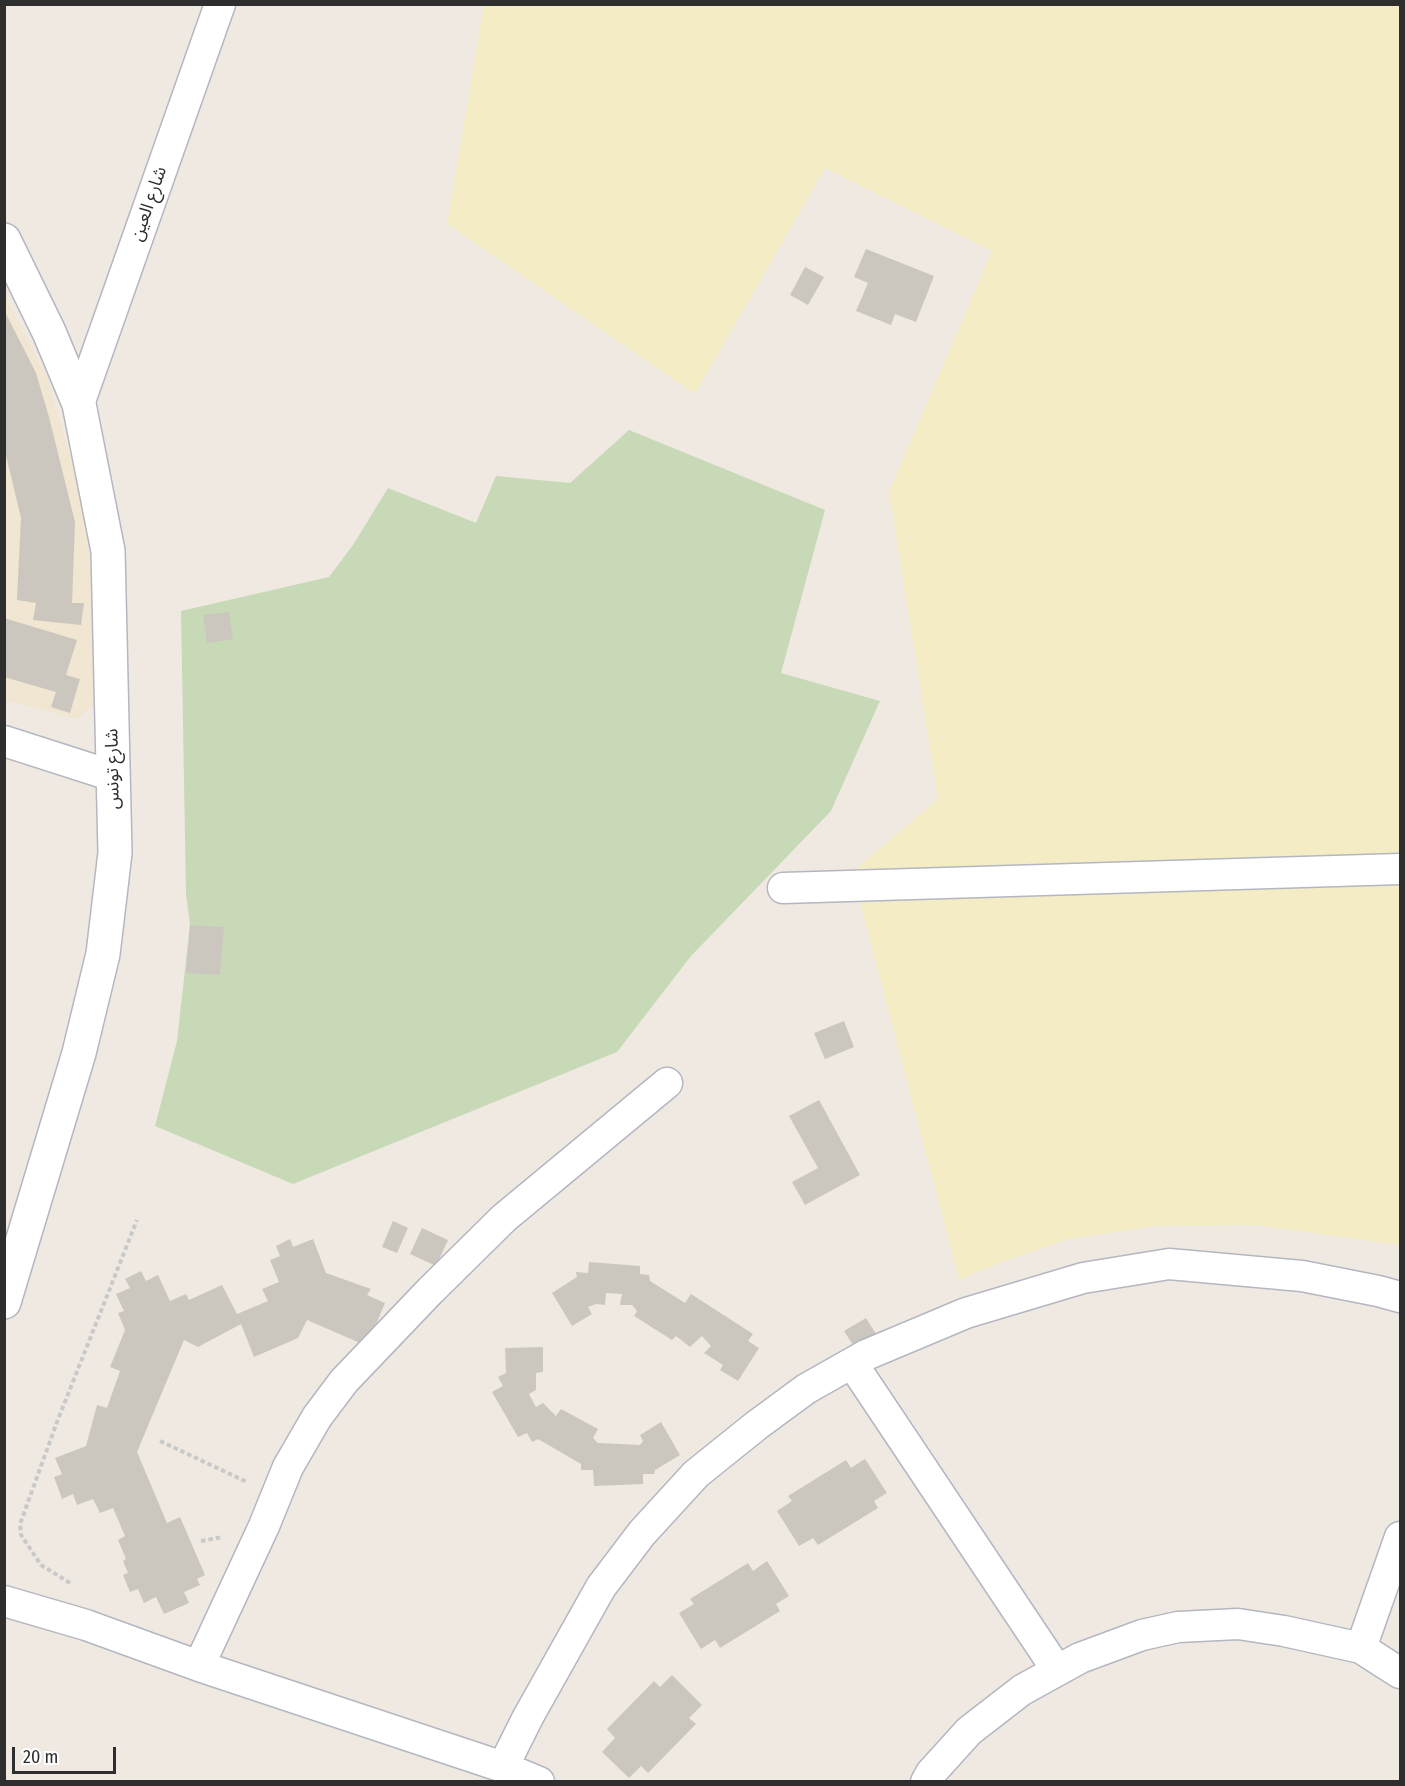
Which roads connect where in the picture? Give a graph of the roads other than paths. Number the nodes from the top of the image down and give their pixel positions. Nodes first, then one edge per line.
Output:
1 (220, 4) edge
2 (4, 240) edge
3 (79, 404) junction
4 (4, 741) edge
5 (113, 776) junction
6 (1401, 870) edge
7 (783, 888) dead end
8 (667, 1083) dead end
9 (1401, 1298) edge
10 (4, 1302) edge
11 (852, 1363) junction
12 (1401, 1538) edge
13 (4, 1601) edge
14 (1361, 1648) junction
15 (199, 1666) junction
16 (1058, 1670) junction
17 (1401, 1672) edge
18 (503, 1767) junction
19 (539, 1782) edge
20 (926, 1782) edge

1 - 3 street, شارع العين
2 - 3 street, شارع تونس
3 - 5 street, شارع تونس
4 - 5 street
5 - 10 street, شارع تونس
6 - 7 street
8 - 15 street
9 - 11 street
11 - 16 street
11 - 18 street
12 - 14 street
13 - 15 street
14 - 16 street
14 - 17 street
15 - 18 street
16 - 20 street
18 - 19 street

